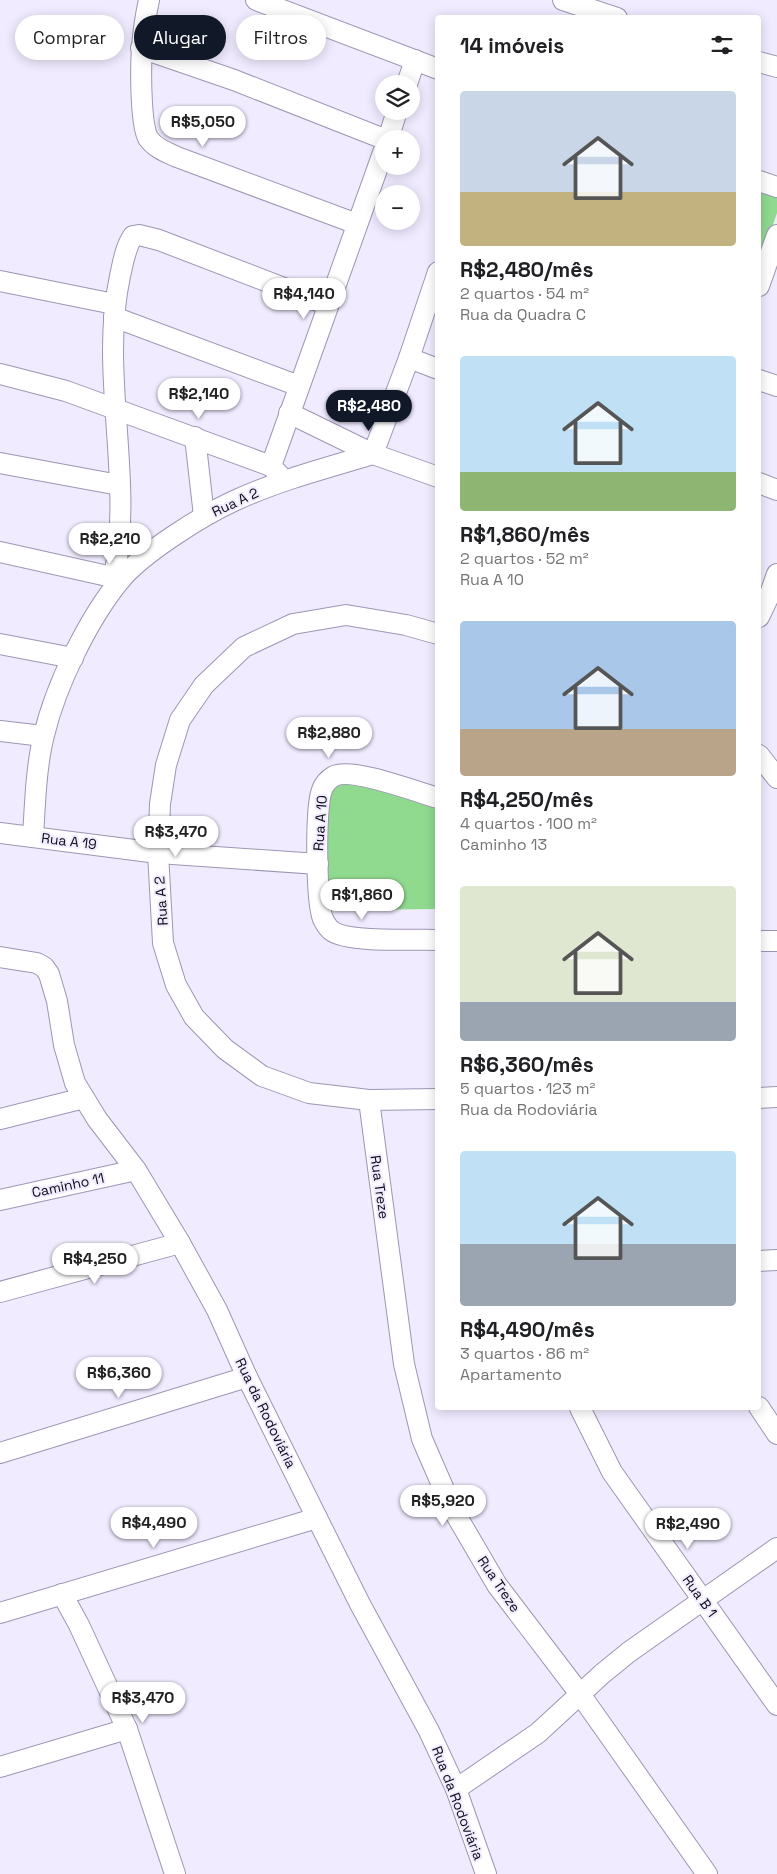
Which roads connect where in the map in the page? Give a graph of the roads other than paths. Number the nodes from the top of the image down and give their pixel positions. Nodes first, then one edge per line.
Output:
1 (149, 0) edge
2 (256, 0) edge
3 (563, 0) edge
4 (146, 15) edge
5 (607, 15) edge
6 (141, 60) edge
7 (176, 60) edge
8 (415, 60) junction
9 (761, 63) edge
10 (777, 67) edge
11 (435, 68) edge
12 (410, 75) edge
13 (375, 135) edge
14 (375, 175) edge
15 (761, 182) edge
16 (777, 187) edge
17 (358, 224) junction
18 (777, 235) edge
19 (761, 280) edge
20 (0, 281) edge
21 (435, 281) edge
22 (328, 305) junction
23 (114, 310) junction
24 (409, 358) junction
25 (435, 368) edge
26 (0, 374) edge
27 (761, 381) edge
28 (299, 386) junction
29 (777, 386) edge
30 (114, 409) junction
31 (289, 413) junction
32 (195, 437) junction
33 (373, 454) junction
34 (0, 464) edge
35 (278, 473) junction
36 (435, 476) edge
37 (761, 484) edge
38 (120, 485) junction
39 (777, 490) edge
40 (204, 516) junction
41 (0, 552) edge
42 (777, 574) edge
43 (117, 578) junction
44 (769, 594) edge
45 (761, 612) edge
46 (435, 633) edge
47 (0, 644) edge
48 (73, 658) junction
49 (0, 731) edge
50 (44, 736) junction
51 (761, 758) edge
52 (777, 778) edge
53 (435, 797) edge
54 (0, 833) edge
55 (33, 837) junction
56 (158, 853) junction
57 (318, 864) junction
58 (435, 940) edge
59 (761, 941) edge
60 (777, 941) edge
61 (0, 957) edge
62 (777, 1097) edge
63 (84, 1098) junction
64 (761, 1098) edge
65 (369, 1100) junction
66 (435, 1100) edge
67 (0, 1119) edge
68 (136, 1170) junction
69 (0, 1200) edge
70 (180, 1243) junction
71 (761, 1260) edge
72 (777, 1260) edge
73 (0, 1292) edge
74 (247, 1377) junction
75 (765, 1408) edge
76 (581, 1410) edge
77 (777, 1434) edge
78 (0, 1453) edge
79 (317, 1518) junction
80 (777, 1548) edge
81 (62, 1594) junction
82 (703, 1600) junction
83 (0, 1612) edge
84 (580, 1694) junction
85 (777, 1705) edge
86 (127, 1729) junction
87 (0, 1767) edge
88 (456, 1790) junction
89 (481, 1872) edge
90 (175, 1874) edge
91 (707, 1874) edge

1 - 4 street
2 - 8 street
3 - 5 street
6 - 17 street
7 - 13 street
8 - 11 street
8 - 12 street
9 - 10 street
14 - 17 street
15 - 16 street
17 - 22 street
18 - 19 street
20 - 23 street
21 - 24 street
22 - 23 street
22 - 28 street
23 - 28 street
23 - 30 street
24 - 25 street
24 - 33 street
26 - 30 street
27 - 29 street
28 - 31 street
30 - 32 street
30 - 38 street
31 - 33 street
31 - 35 street
32 - 35 street
32 - 40 street
33 - 35 street, Rua A 2
33 - 36 street
34 - 38 street
35 - 40 street, Rua A 2
37 - 39 street
38 - 43 street
40 - 43 street, Rua A 2
41 - 43 street
42 - 44 street
43 - 48 street, Rua A 2
44 - 45 street
46 - 56 street, Rua A 2
47 - 48 street
48 - 50 street, Rua A 2
49 - 50 street
50 - 55 street, Rua A 2
51 - 52 street
53 - 57 street, Rua A 10
54 - 55 street, Rua A 19
55 - 56 street, Rua A 19
56 - 57 street, Rua A 19
56 - 65 street, Rua A 2
57 - 58 street, Rua A 10
59 - 60 street
61 - 63 street, Rua da Rodoviária
62 - 64 street
63 - 67 street
63 - 68 street, Rua da Rodoviária
65 - 66 street, Rua A 2
65 - 84 street, Rua Treze
68 - 69 street, Caminho 11
68 - 70 street, Rua da Rodoviária
70 - 73 street
70 - 74 street, Rua da Rodoviária
71 - 72 street
74 - 78 street
74 - 79 street, Rua da Rodoviária
75 - 77 street
76 - 82 street, Rua B 1
79 - 81 street
79 - 88 street, Rua da Rodoviária
80 - 82 street
81 - 83 street
81 - 86 street
82 - 84 street
82 - 85 street, Rua B 1
84 - 88 street
84 - 91 street, Rua Treze
86 - 87 street
86 - 90 street
88 - 89 street, Rua da Rodoviária

